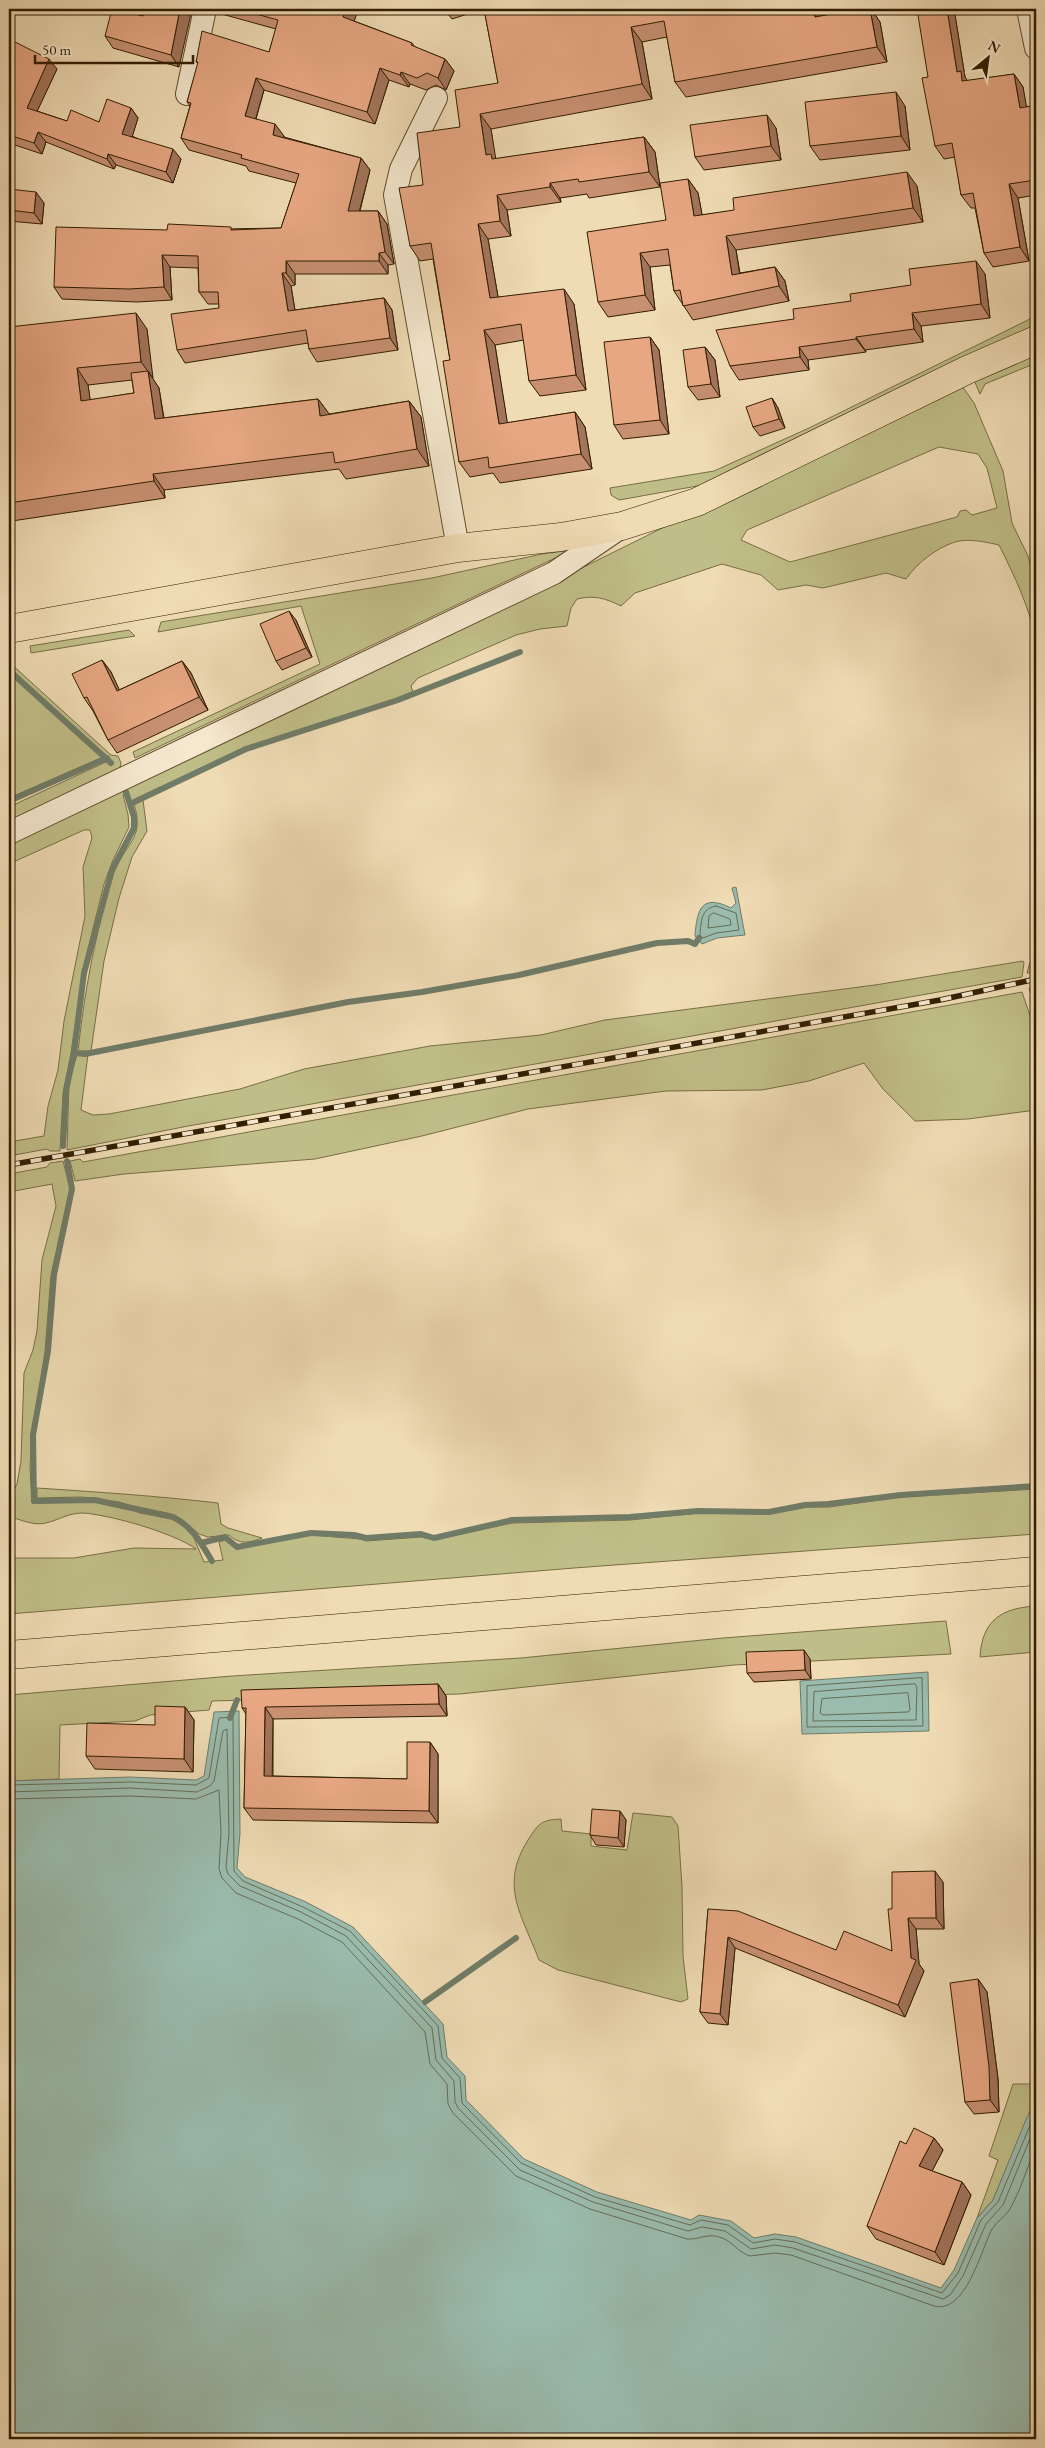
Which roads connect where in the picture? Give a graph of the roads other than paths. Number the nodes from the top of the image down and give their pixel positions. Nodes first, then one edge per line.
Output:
1 (204, 9) edge
2 (1028, 9) edge
3 (1036, 48) edge
4 (187, 94) edge
5 (436, 98) dead end
6 (1036, 340) edge
7 (622, 526) junction
8 (458, 548) junction
9 (9, 629) edge
10 (9, 833) edge
11 (1036, 1571) edge
12 (9, 1655) edge

1 - 4 street
2 - 3 street
5 - 8 street
6 - 7 main road
7 - 8 main road
7 - 10 street
8 - 9 main road
11 - 12 main road

